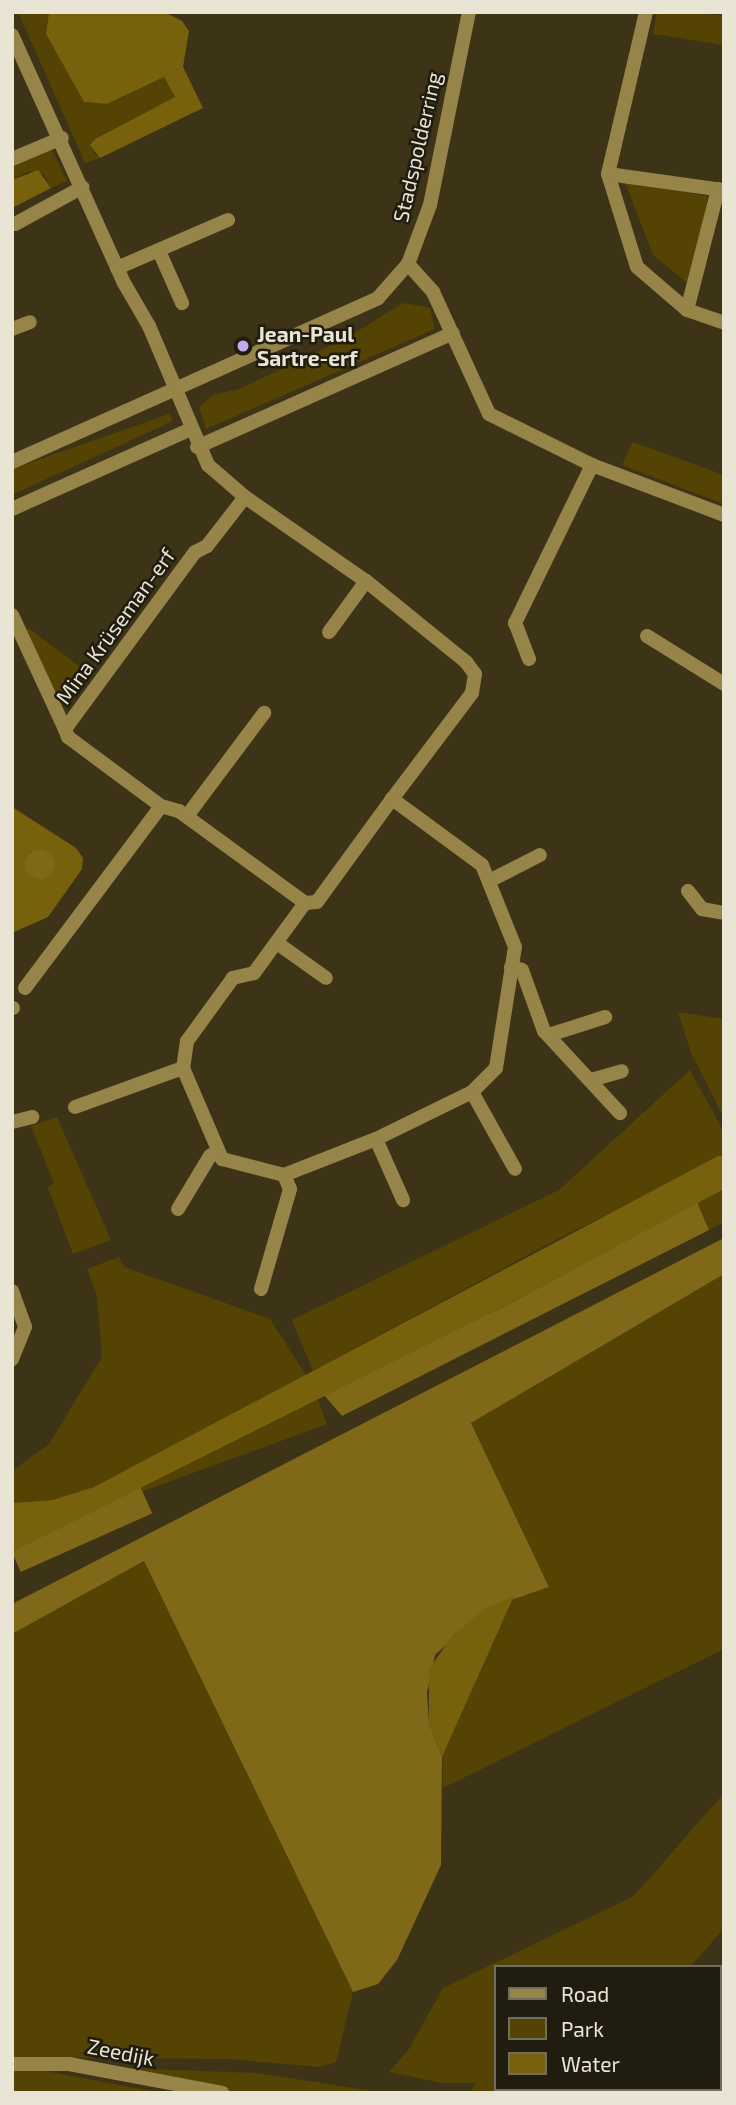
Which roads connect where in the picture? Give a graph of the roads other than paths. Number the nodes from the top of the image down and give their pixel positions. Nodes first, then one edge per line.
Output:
1 (469, 12) edge
2 (646, 12) edge
3 (12, 35) edge
4 (62, 138) junction
5 (12, 159) edge
6 (608, 174) junction
7 (83, 187) junction
8 (721, 190) edge
9 (228, 220) dead end
10 (15, 223) dead end
11 (159, 251) junction
12 (408, 264) junction
13 (117, 268) junction
14 (182, 303) dead end
15 (687, 310) junction
16 (30, 322) dead end
17 (724, 323) edge
18 (12, 329) edge
19 (453, 334) junction
20 (175, 390) junction
21 (189, 430) junction
22 (197, 447) junction
23 (12, 462) edge
24 (592, 465) junction
25 (245, 497) junction
26 (12, 509) edge
27 (724, 515) edge
28 (366, 581) junction
29 (12, 615) edge
30 (329, 632) dead end
31 (647, 636) dead end
32 (529, 659) dead end
33 (724, 684) edge
34 (264, 713) dead end
35 (65, 729) junction
36 (392, 799) junction
37 (161, 806) junction
38 (187, 816) junction
39 (540, 855) dead end
40 (489, 881) junction
41 (688, 891) dead end
42 (305, 903) junction
43 (724, 913) edge
44 (277, 943) junction
45 (511, 967) junction
46 (326, 978) dead end
47 (25, 988) dead end
48 (605, 1017) dead end
49 (549, 1035) junction
50 (183, 1068) junction
51 (622, 1071) dead end
52 (591, 1080) junction
53 (472, 1092) junction
54 (75, 1107) dead end
55 (620, 1113) dead end
56 (32, 1117) dead end
57 (12, 1122) edge
58 (376, 1139) junction
59 (218, 1152) junction
60 (516, 1169) dead end
61 (284, 1175) junction
62 (403, 1200) dead end
63 (178, 1209) dead end
64 (261, 1289) dead end
65 (12, 1291) edge
66 (12, 1359) edge
67 (12, 2064) edge
68 (222, 2093) edge

1 - 12 street, Stadspolderring
2 - 6 street
3 - 4 street
4 - 5 street
4 - 7 street
6 - 8 street
6 - 15 street
7 - 10 street
7 - 13 street
8 - 15 street
9 - 11 street
11 - 13 street
11 - 14 street
12 - 19 street
12 - 20 street, Stadspolderring
13 - 20 street
15 - 17 street
16 - 18 street
19 - 22 street
19 - 24 street
20 - 21 street
20 - 23 street, Stadspolderring
21 - 22 street
21 - 26 street
22 - 25 street
24 - 27 street
24 - 32 street
25 - 28 street
25 - 35 street, Mina Krüseman-erf
28 - 30 street
28 - 36 street
29 - 35 street
31 - 33 street
34 - 38 street
35 - 37 street, Mina Krüseman-erf
36 - 40 street
36 - 42 street
37 - 38 street, Mina Krüseman-erf
37 - 47 street
38 - 42 street, Mina Krüseman-erf
39 - 40 street
40 - 45 street
41 - 43 street
42 - 44 street
44 - 46 street
44 - 50 street
45 - 49 street
45 - 53 street
48 - 49 street
49 - 52 street
50 - 54 street
50 - 59 street
51 - 52 street
52 - 55 street
53 - 58 street
53 - 60 street
56 - 57 street
58 - 61 street
58 - 62 street
59 - 61 street
59 - 63 street
61 - 64 street
65 - 66 street
67 - 68 street, Zeedijk

